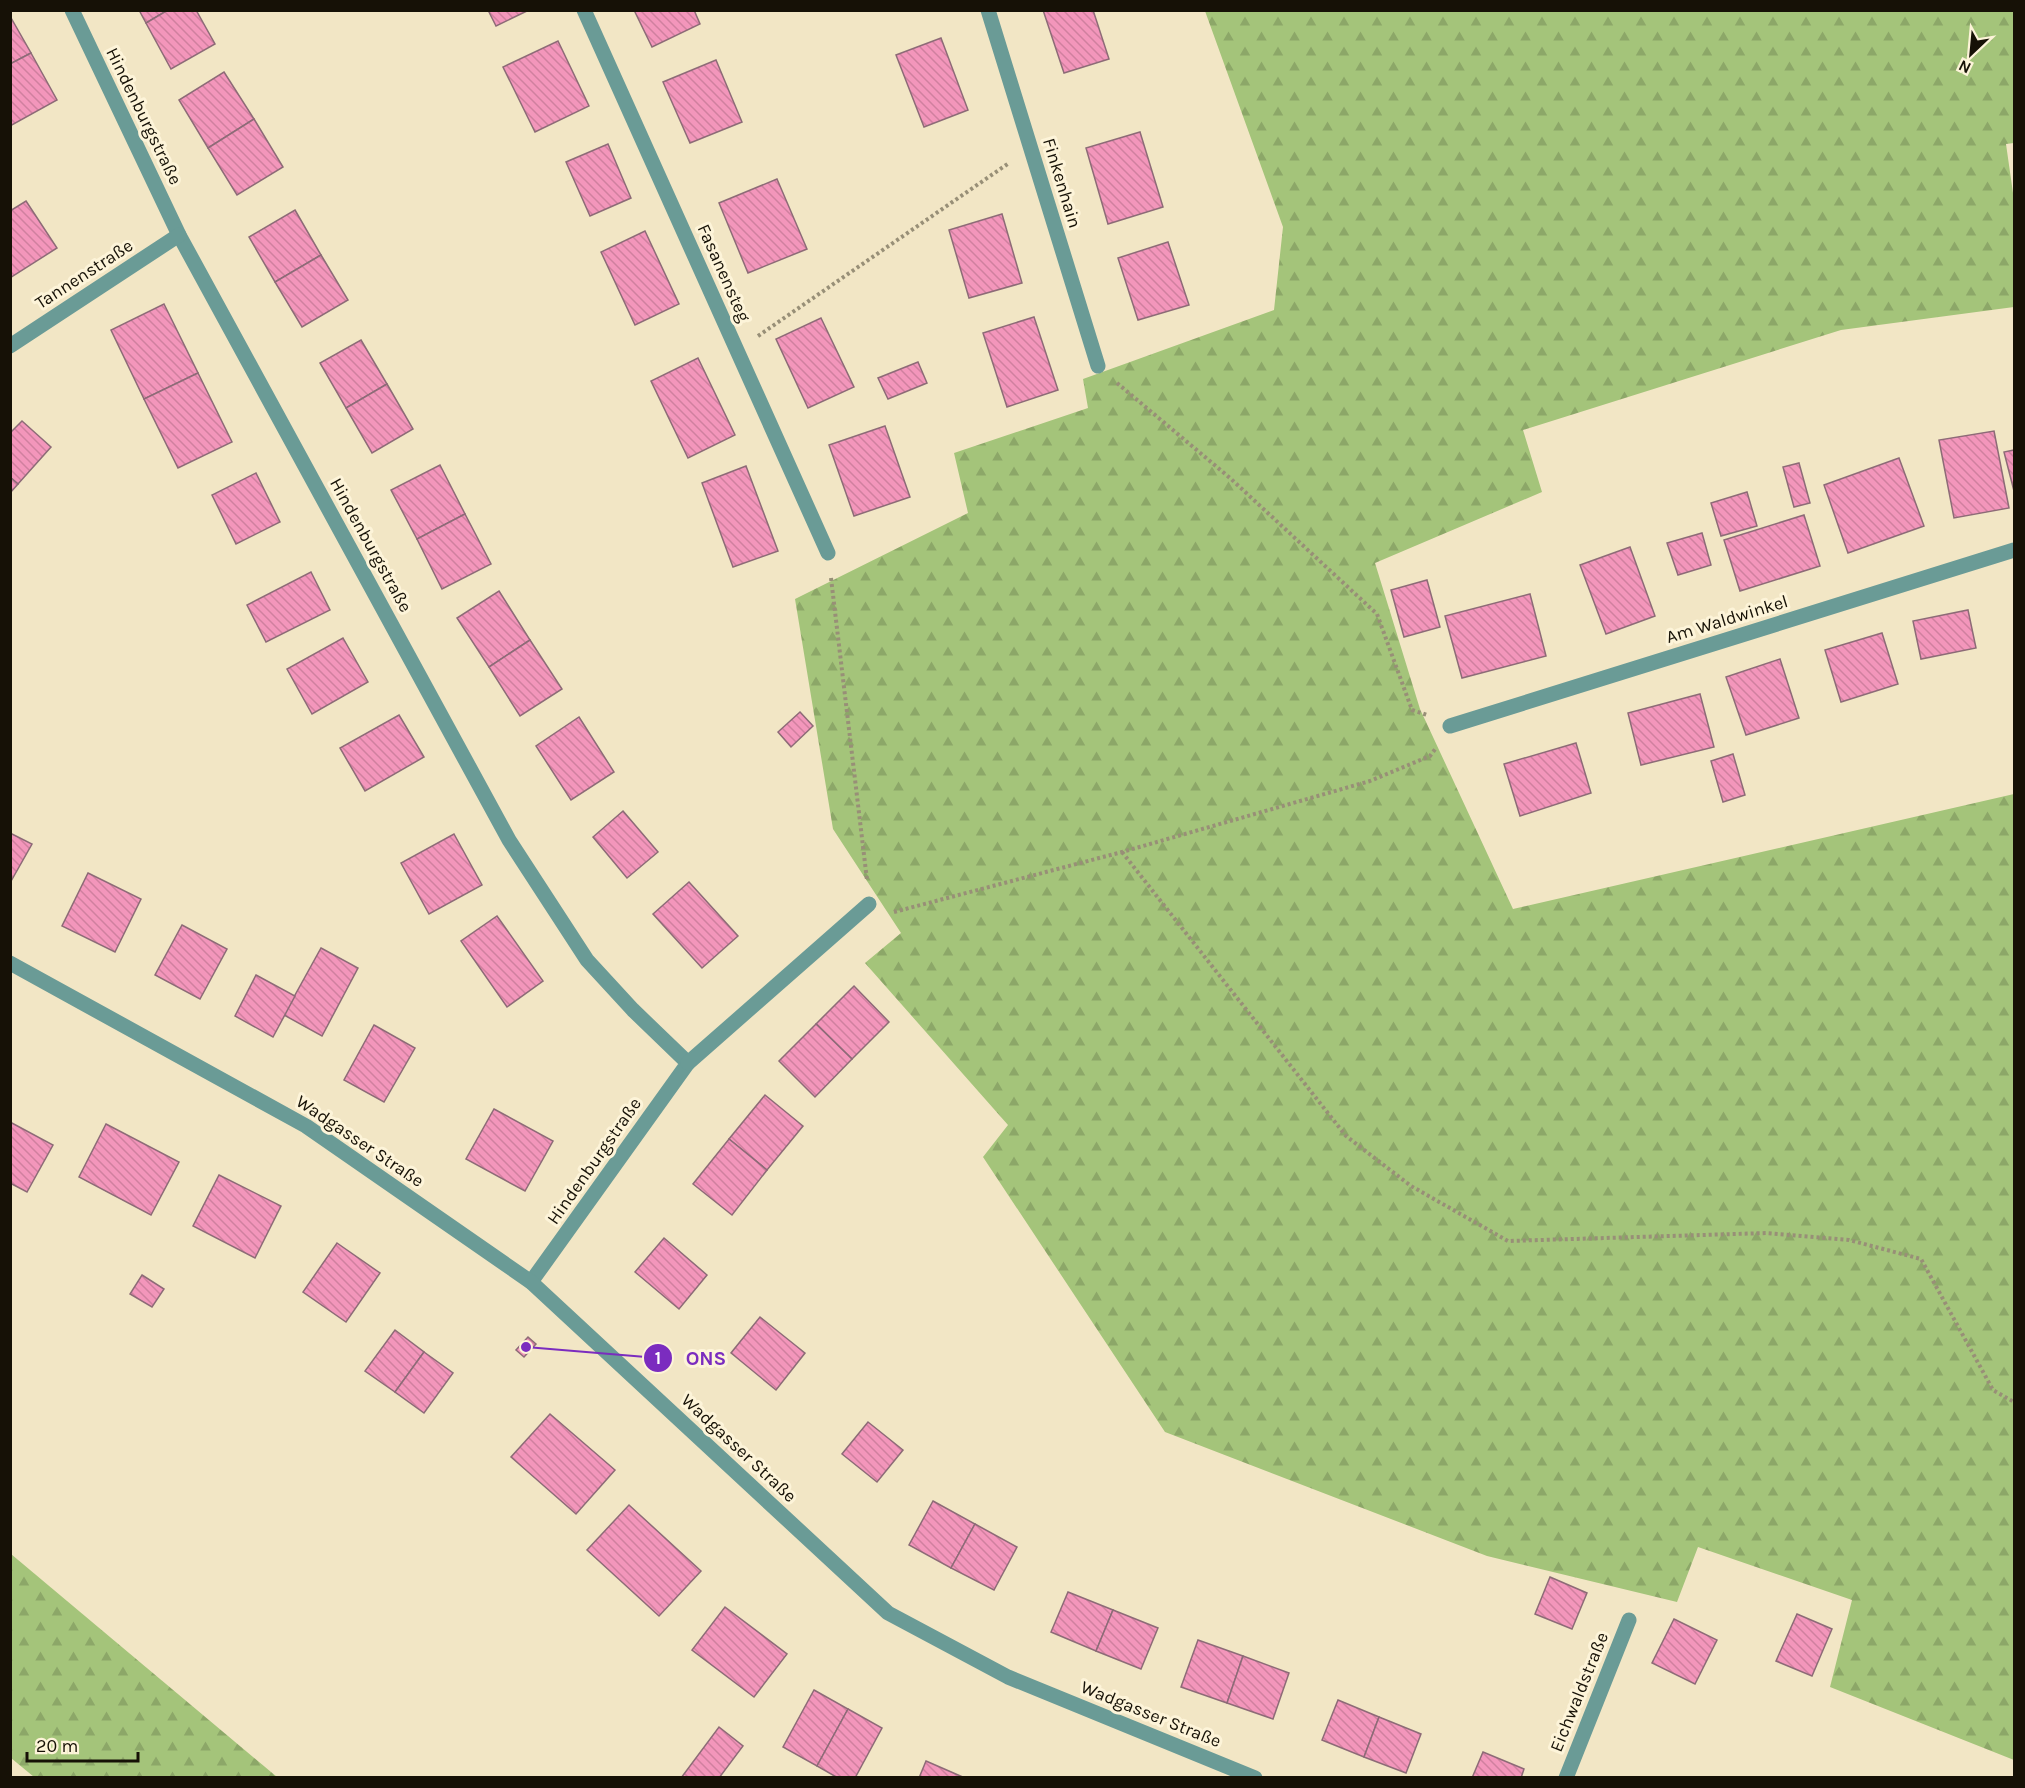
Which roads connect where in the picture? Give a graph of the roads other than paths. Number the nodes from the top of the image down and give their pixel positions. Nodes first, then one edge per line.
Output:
1 (72, 10) edge
2 (584, 10) edge
3 (988, 10) edge
4 (179, 235) junction
5 (10, 346) edge
6 (1098, 366) road end
7 (2014, 550) edge
8 (828, 553) road end
9 (1450, 726) road end
10 (869, 904) road end
11 (10, 963) edge
12 (688, 1063) junction
13 (531, 1282) junction
14 (1629, 1620) dead end
15 (1255, 1778) edge
16 (1566, 1778) edge

1 - 4 street, Hindenburgstraße
2 - 8 street, Fasanensteg
3 - 6 street, Finkenhain
4 - 5 street, Tannenstraße
4 - 12 street, Hindenburgstraße
7 - 9 street, Am Waldwinkel
10 - 12 street, Hindenburgstraße
11 - 13 street, Wadgasser Straße
12 - 13 street, Hindenburgstraße
13 - 15 street, Wadgasser Straße
14 - 16 street, Eichwaldstraße

